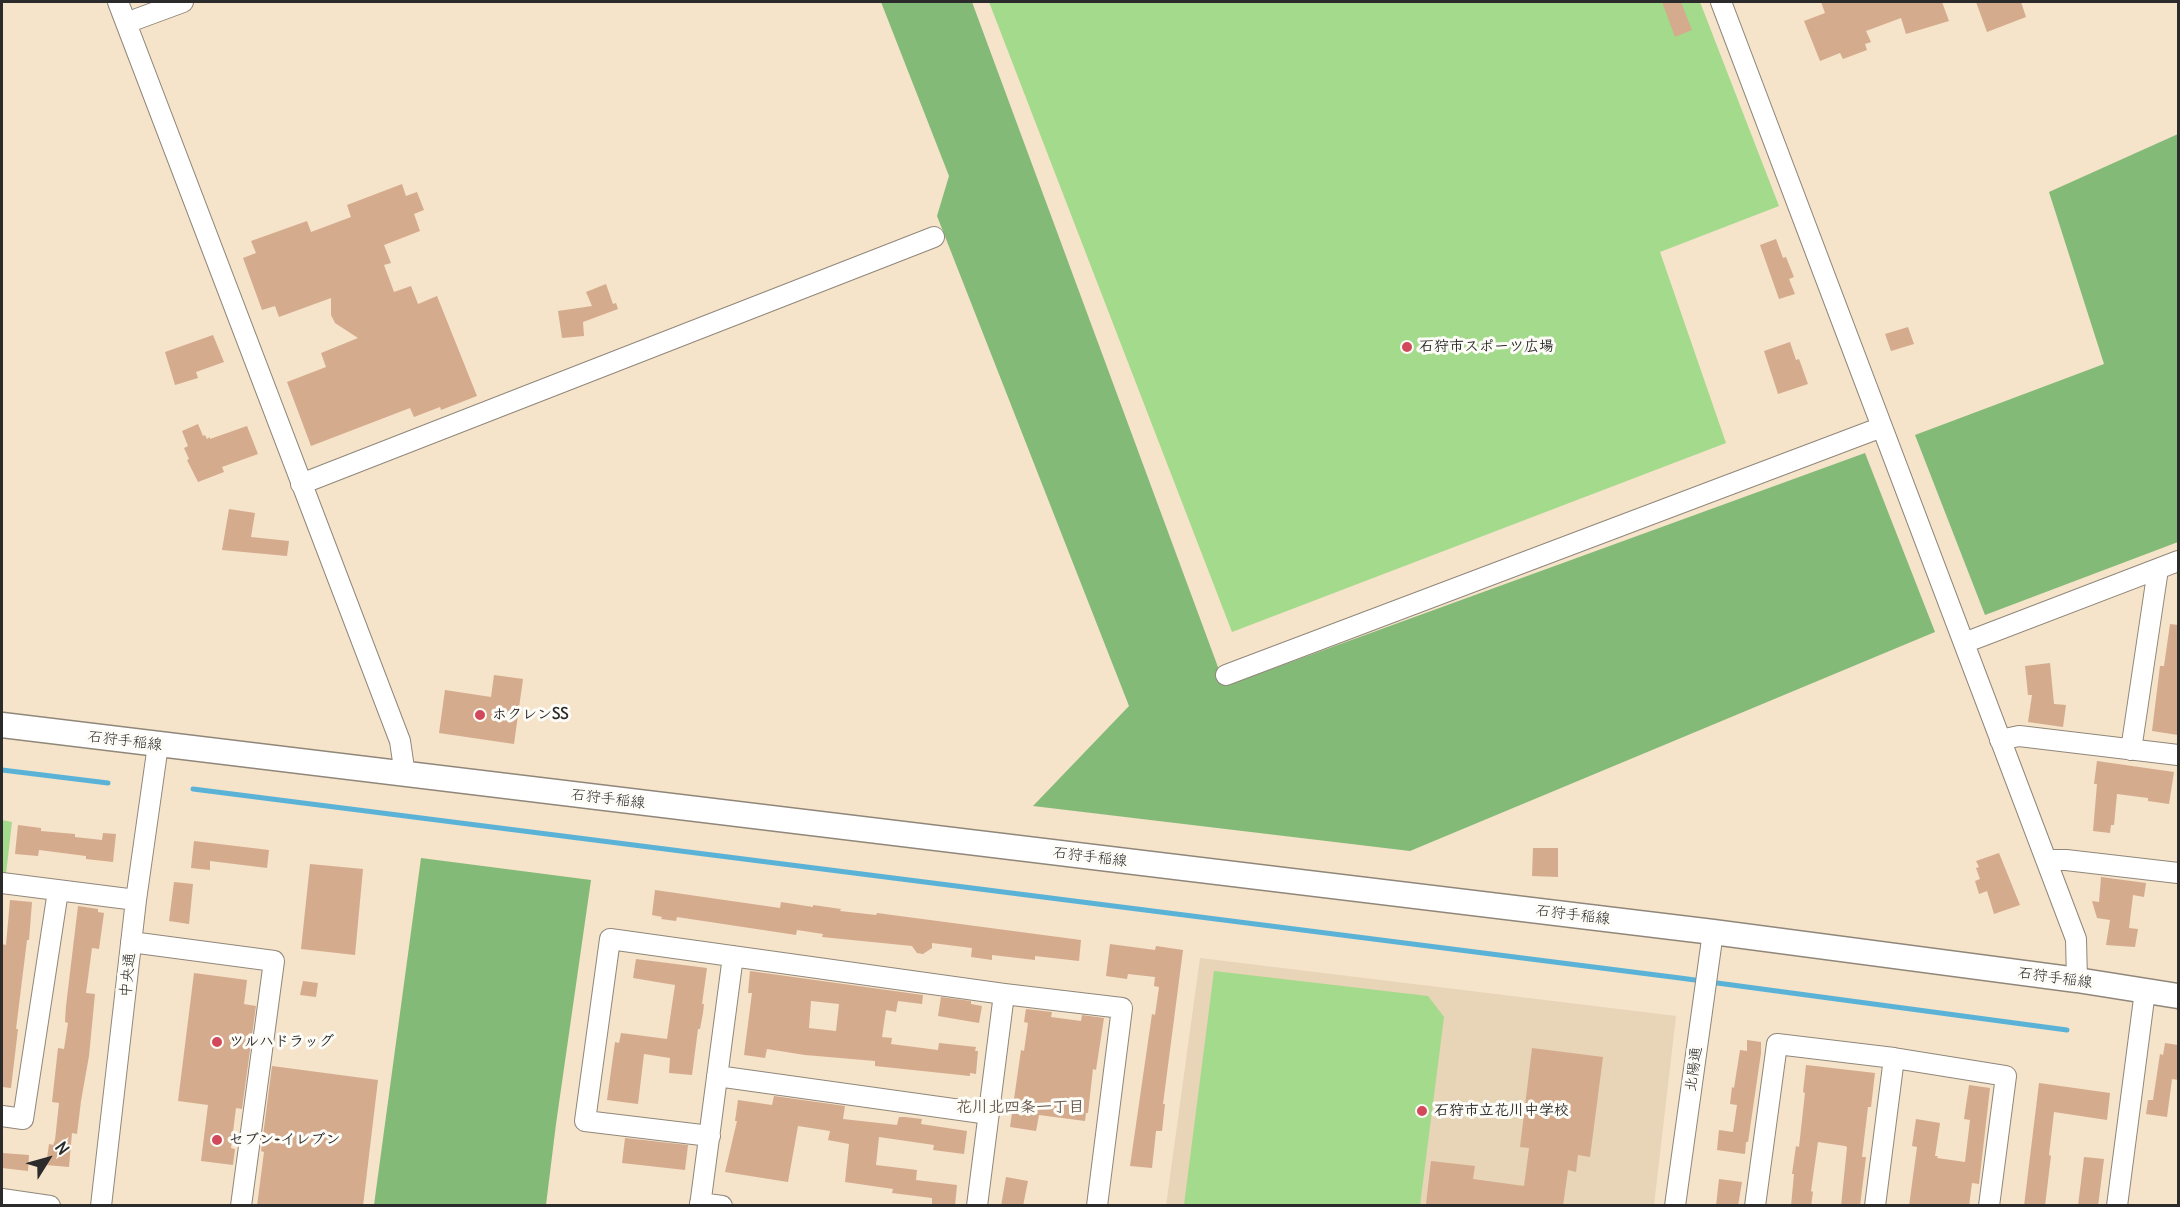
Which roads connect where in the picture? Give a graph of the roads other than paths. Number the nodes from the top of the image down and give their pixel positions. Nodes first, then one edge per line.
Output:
1 (118, 2) edge
2 (183, 2) edge
3 (1721, 2) edge
4 (126, 23) junction
5 (934, 237) dead end
6 (1882, 427) junction
7 (302, 484) junction
8 (2178, 561) edge
9 (2158, 569) junction
10 (1964, 643) junction
11 (1226, 675) dead end
12 (2, 725) edge
13 (2000, 740) junction
14 (158, 745) junction
15 (2131, 750) junction
16 (2178, 755) edge
17 (405, 775) junction
18 (2046, 860) junction
19 (2178, 873) edge
20 (2, 883) edge
21 (58, 891) junction
22 (136, 900) junction
23 (1713, 932) junction
24 (131, 942) junction
25 (733, 956) junction
26 (2077, 980) junction
27 (2145, 991) junction
28 (1004, 994) junction
29 (2178, 996) edge
30 (1894, 1058) junction
31 (717, 1076) junction
32 (989, 1114) junction
33 (2, 1116) edge
34 (710, 1136) junction
35 (2, 1199) edge
36 (700, 1204) edge
37 (50, 1206) edge
38 (101, 1206) edge
39 (241, 1206) edge
40 (722, 1206) edge
41 (977, 1206) edge
42 (1097, 1206) edge
43 (1675, 1206) edge
44 (1755, 1206) edge
45 (1875, 1206) edge
46 (1989, 1206) edge
47 (2117, 1206) edge

1 - 4 street
2 - 4 street
3 - 6 street
4 - 7 street
5 - 7 street
6 - 10 street
6 - 11 street
7 - 17 street
8 - 9 street
9 - 10 street
9 - 15 street
10 - 13 street
12 - 14 main road, 石狩手稲線
13 - 15 street
13 - 18 street
14 - 17 main road, 石狩手稲線
14 - 22 street, 中央通
15 - 16 street
17 - 23 main road, 石狩手稲線
18 - 19 street
18 - 26 street
20 - 21 street
21 - 22 street
21 - 33 street
22 - 24 street, 中央通
23 - 26 main road, 石狩手稲線
23 - 43 street, 北陽通
24 - 38 street, 中央通
24 - 39 street
25 - 28 street
25 - 31 street
25 - 34 street
26 - 27 main road, 石狩手稲線
27 - 29 main road, 石狩手稲線
27 - 47 street
28 - 32 street
28 - 42 street
30 - 44 street
30 - 45 street
30 - 46 street
31 - 32 street
31 - 34 street
32 - 41 street
34 - 36 street
35 - 37 street
36 - 40 street

